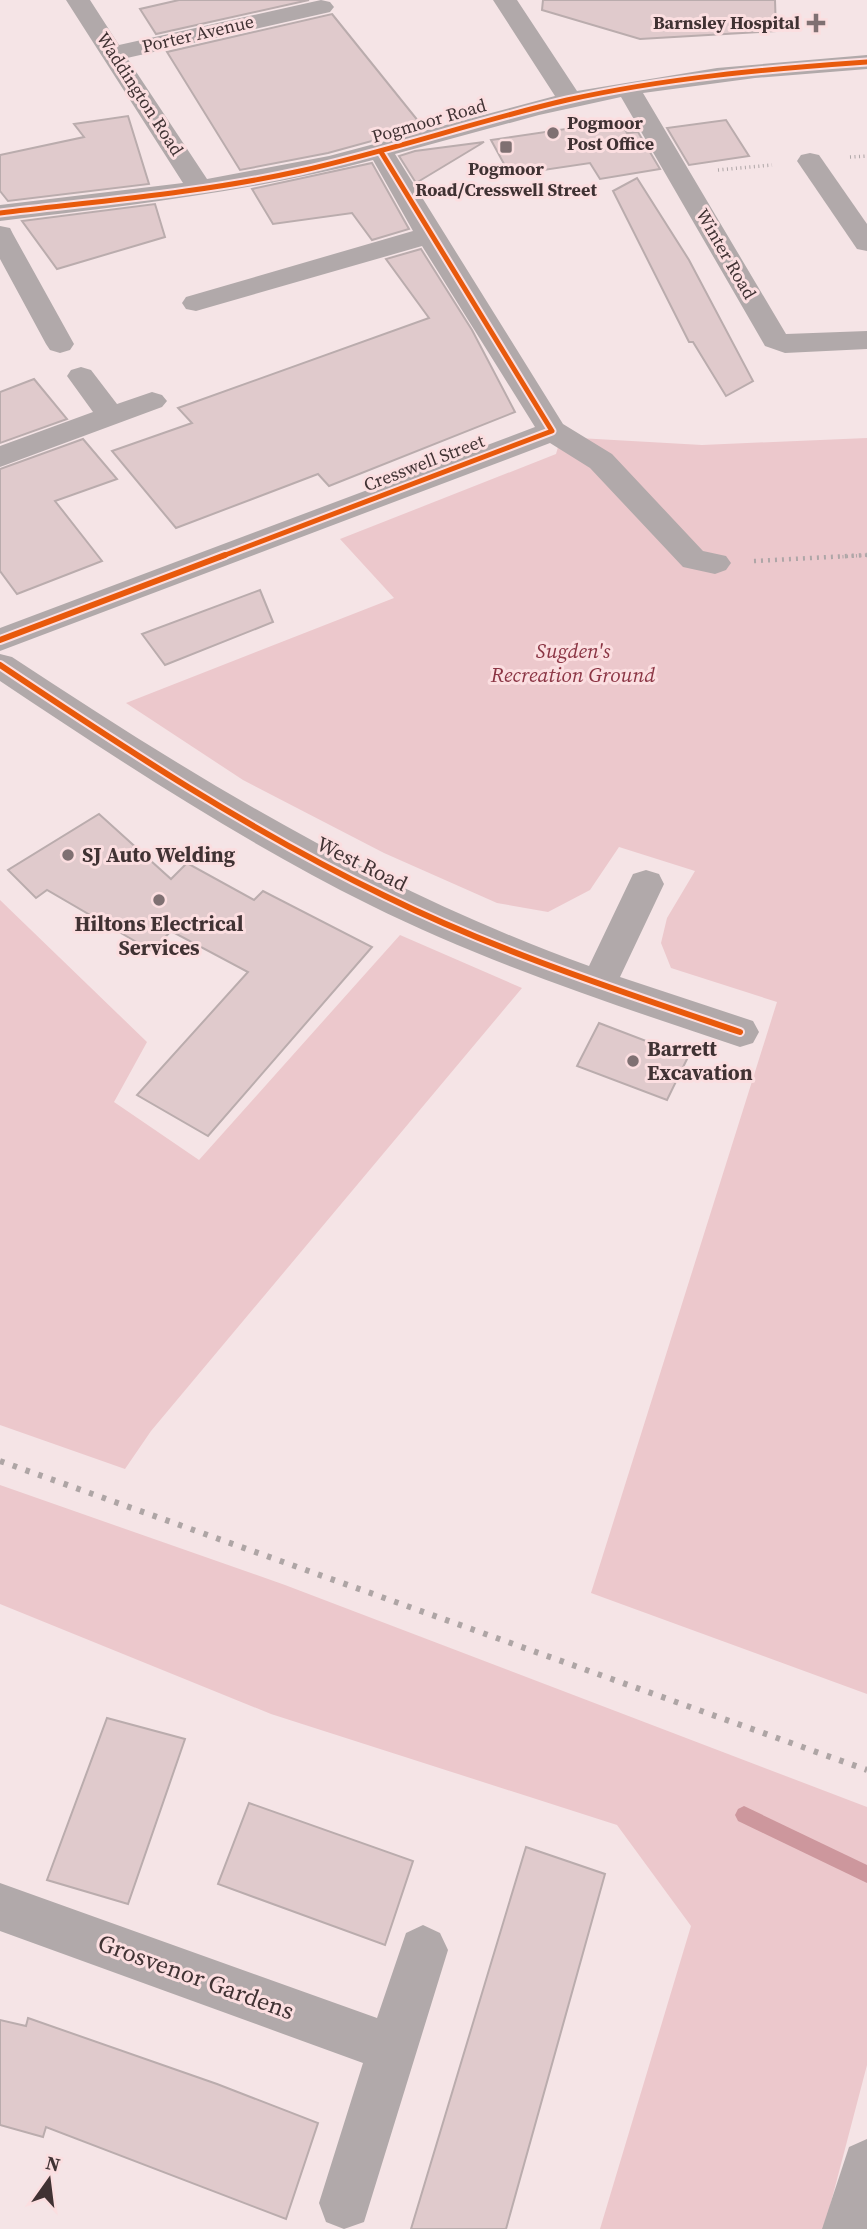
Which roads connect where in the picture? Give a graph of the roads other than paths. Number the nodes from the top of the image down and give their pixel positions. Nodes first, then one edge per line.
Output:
1 (78, 0) edge
2 (505, 0) edge
3 (322, 7) dead end
4 (115, 53) junction
5 (867, 62) edge
6 (628, 88) junction
7 (570, 99) junction
8 (381, 152) junction
9 (810, 161) dead end
10 (200, 189) junction
11 (0, 213) edge
12 (0, 234) edge
13 (429, 235) junction
14 (867, 243) edge
15 (196, 303) dead end
16 (867, 340) edge
17 (60, 344) dead end
18 (81, 376) dead end
19 (152, 401) dead end
20 (111, 416) junction
21 (552, 431) junction
22 (0, 457) edge
23 (715, 564) road end
24 (0, 640) edge
25 (0, 665) edge
26 (646, 884) dead end
27 (598, 984) junction
28 (740, 1032) dead end
29 (0, 1907) edge
30 (423, 1950) dead end
31 (391, 2048) junction
32 (867, 2165) edge
33 (345, 2203) dead end
34 (849, 2229) edge

1 - 4 street, Waddington Road
2 - 7 street
3 - 4 street, Porter Avenue
4 - 10 street, Waddington Road
5 - 6 street, Pogmoor Road
6 - 7 street, Pogmoor Road
6 - 16 street, Winter Road
7 - 8 street, Pogmoor Road
8 - 10 street, Pogmoor Road
8 - 13 street
9 - 14 street
10 - 11 street, Pogmoor Road
12 - 17 street
13 - 15 street
13 - 21 street
18 - 20 street
19 - 20 street
20 - 22 street
21 - 23 street
21 - 24 street, Cresswell Street
25 - 27 street, West Road
26 - 27 street
27 - 28 street, West Road
29 - 31 street, Grosvenor Gardens
30 - 31 street
31 - 33 street
32 - 34 street

